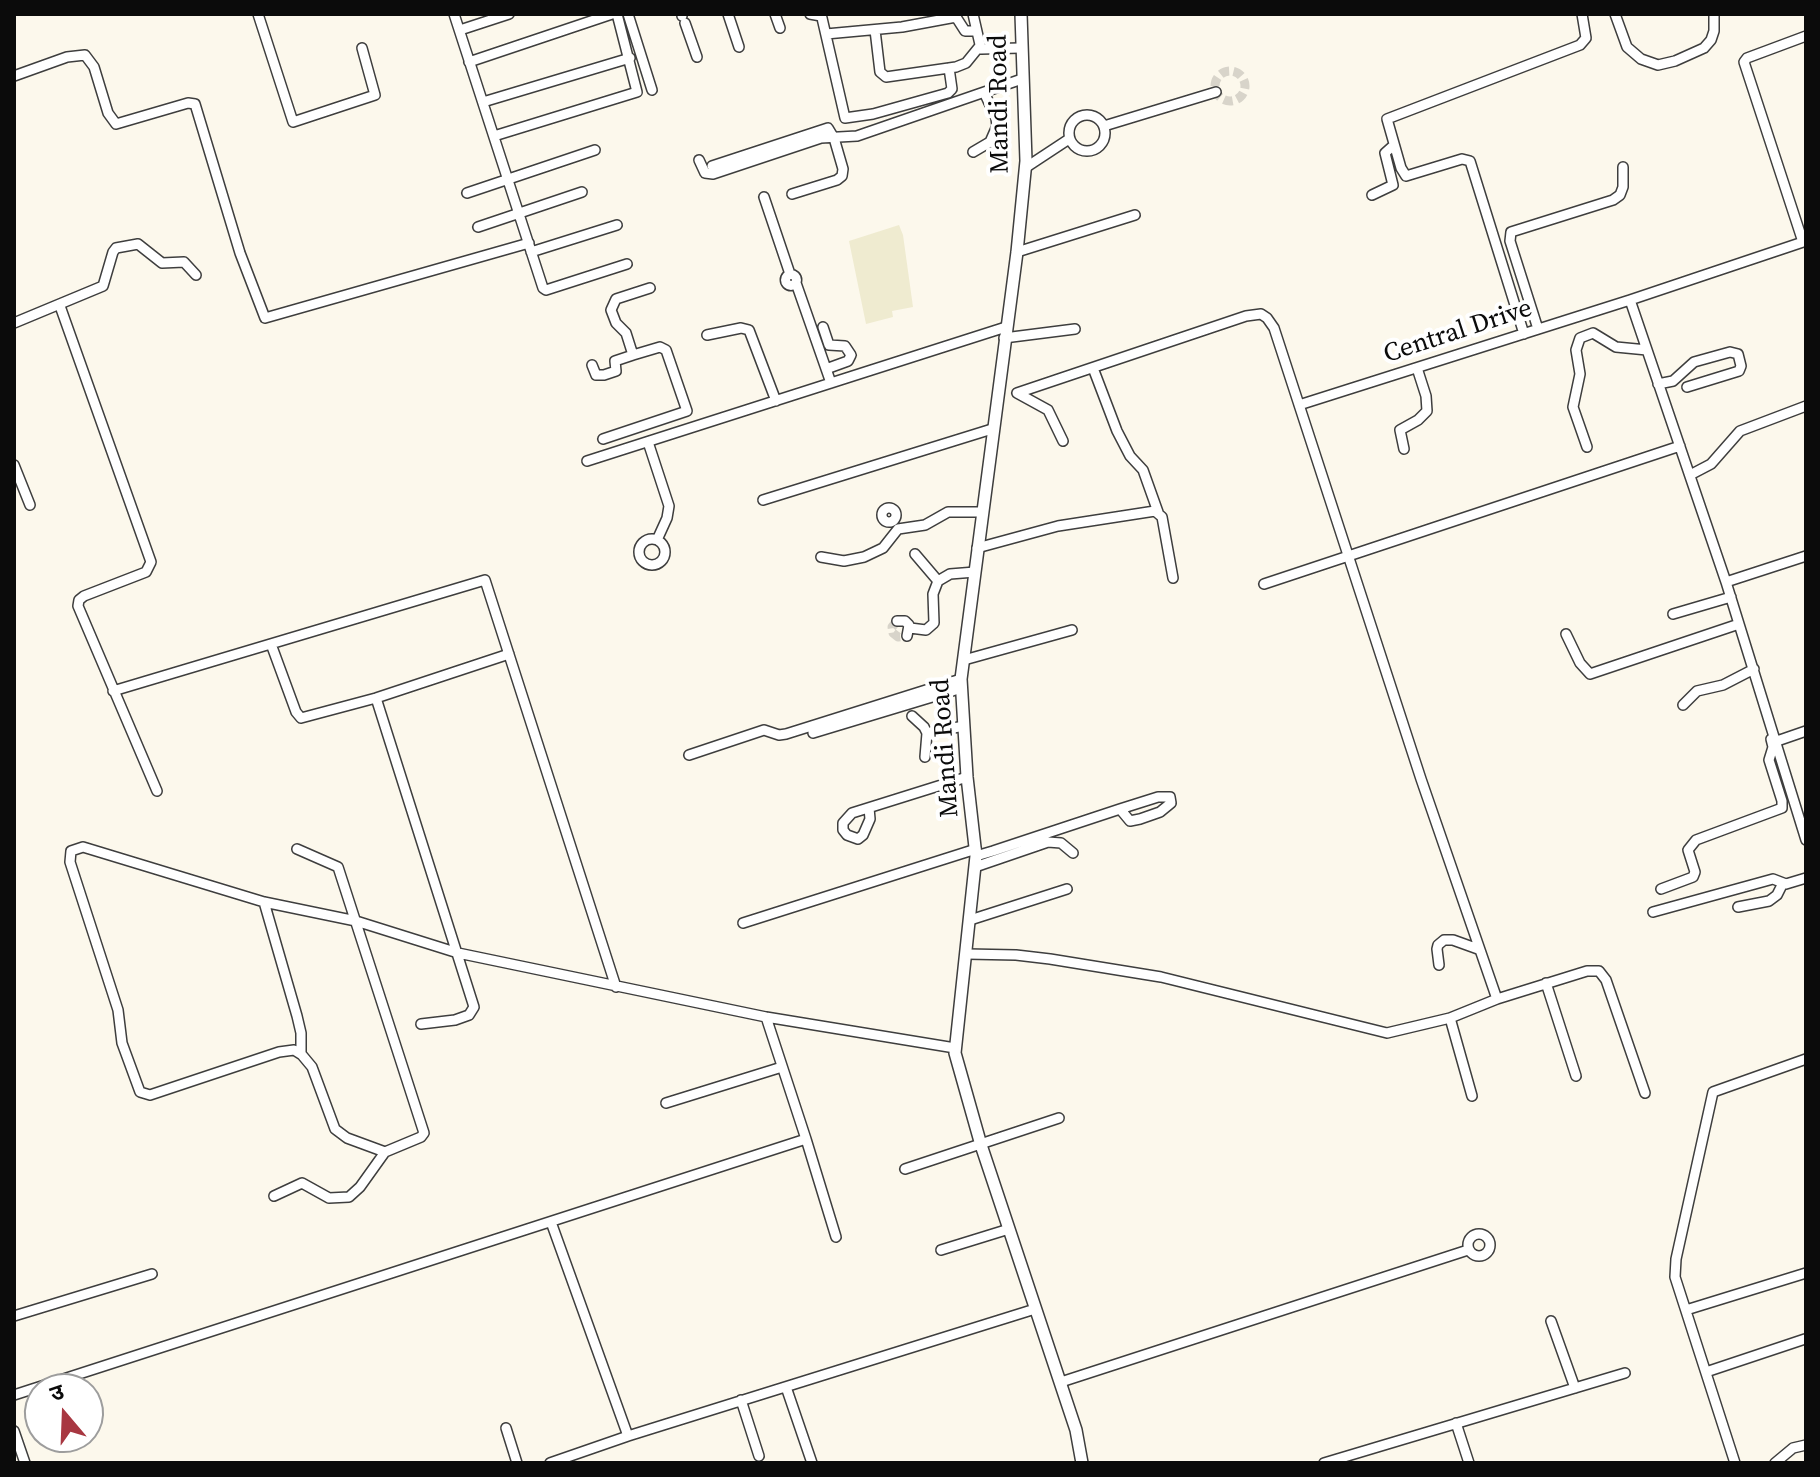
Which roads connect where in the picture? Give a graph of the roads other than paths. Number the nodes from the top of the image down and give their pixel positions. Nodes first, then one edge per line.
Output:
1 (258, 14) edge
2 (454, 14) edge
3 (509, 14) edge
4 (614, 14) edge
5 (628, 14) edge
6 (728, 14) edge
7 (775, 14) edge
8 (810, 14) edge
9 (973, 14) edge
10 (1021, 14) edge
11 (1582, 14) edge
12 (1615, 14) edge
13 (1714, 14) edge
14 (683, 18) edge
15 (780, 28) dead end
16 (460, 30) junction
17 (875, 30) junction
18 (975, 31) junction
19 (826, 34) junction
20 (1806, 36) edge
21 (739, 47) dead end
22 (979, 47) junction
23 (362, 48) dead end
24 (1020, 48) junction
25 (697, 57) dead end
26 (630, 58) junction
27 (469, 62) junction
28 (949, 68) junction
29 (14, 76) edge
30 (1022, 79) junction
31 (652, 90) dead end
32 (984, 92) junction
33 (1216, 92) dead end
34 (483, 102) junction
35 (1104, 126) junction
36 (494, 136) junction
37 (834, 138) junction
38 (1069, 139) junction
39 (1394, 145) junction
40 (595, 150) dead end
41 (973, 152) dead end
42 (699, 160) dead end
43 (712, 166) dead end
44 (1623, 167) dead end
45 (1025, 168) junction
46 (508, 179) junction
47 (582, 192) dead end
48 (467, 193) dead end
49 (792, 194) dead end
50 (1372, 195) dead end
51 (764, 197) dead end
52 (519, 213) junction
53 (1135, 215) dead end
54 (617, 225) dead end
55 (478, 227) dead end
56 (1804, 241) edge
57 (530, 248) junction
58 (1017, 252) junction
59 (627, 264) dead end
60 (196, 275) dead end
61 (650, 288) dead end
62 (1630, 300) junction
63 (60, 306) junction
64 (14, 323) edge
65 (823, 327) dead end
66 (1075, 329) dead end
67 (1538, 329) junction
68 (1005, 333) junction
69 (1524, 334) junction
70 (707, 335) dead end
71 (1647, 350) junction
72 (633, 355) junction
73 (592, 365) dead end
74 (1093, 368) junction
75 (1417, 368) junction
76 (826, 369) junction
77 (831, 383) junction
78 (1658, 384) junction
79 (1687, 387) dead end
80 (776, 401) junction
81 (1299, 405) junction
82 (1806, 406) edge
83 (992, 429) junction
84 (625, 432) junction
85 (603, 439) dead end
86 (1063, 441) dead end
87 (648, 442) junction
88 (1680, 446) junction
89 (1587, 447) dead end
90 (630, 448) junction
91 (1404, 449) dead end
92 (587, 461) dead end
93 (14, 465) edge
94 (1690, 475) junction
95 (763, 500) dead end
96 (30, 505) dead end
97 (982, 512) junction
98 (1158, 512) junction
99 (657, 540) dead end
100 (977, 548) junction
101 (915, 554) dead end
102 (1348, 554) junction
103 (1806, 556) edge
104 (821, 557) dead end
105 (975, 572) junction
106 (1173, 578) dead end
107 (938, 581) junction
108 (1726, 582) junction
109 (1264, 584) dead end
110 (1731, 597) junction
111 (1673, 614) dead end
112 (897, 621) dead end
113 (1739, 624) junction
114 (1072, 630) dead end
115 (1566, 634) dead end
116 (271, 644) junction
117 (509, 654) junction
118 (964, 660) junction
119 (1754, 669) junction
120 (962, 684) junction
121 (113, 691) junction
122 (376, 698) junction
123 (1683, 705) dead end
124 (912, 716) dead end
125 (1771, 722) junction
126 (964, 726) junction
127 (1806, 731) edge
128 (813, 733) dead end
129 (927, 733) junction
130 (1777, 741) junction
131 (689, 755) dead end
132 (925, 757) dead end
133 (967, 777) junction
134 (157, 791) dead end
135 (869, 808) dead end
136 (1120, 809) junction
137 (1806, 840) edge
138 (297, 849) dead end
139 (1073, 853) dead end
140 (976, 858) junction
141 (1806, 878) edge
142 (1783, 883) junction
143 (1067, 889) dead end
144 (1661, 889) dead end
145 (264, 902) junction
146 (1738, 907) dead end
147 (1653, 912) dead end
148 (970, 920) junction
149 (356, 921) junction
150 (743, 923) dead end
151 (1478, 949) junction
152 (458, 953) junction
153 (967, 954) junction
154 (1439, 965) dead end
155 (1546, 983) junction
156 (616, 987) junction
157 (1497, 999) junction
158 (766, 1017) junction
159 (1450, 1018) junction
160 (421, 1024) dead end
161 (955, 1048) junction
162 (301, 1054) junction
163 (1806, 1059) edge
164 (782, 1067) junction
165 (1576, 1076) dead end
166 (1645, 1093) dead end
167 (1472, 1096) dead end
168 (666, 1103) dead end
169 (1059, 1118) dead end
170 (806, 1139) junction
171 (981, 1145) junction
172 (385, 1152) junction
173 (905, 1169) dead end
174 (274, 1196) dead end
175 (551, 1222) junction
176 (1009, 1229) junction
177 (836, 1237) dead end
178 (941, 1250) dead end
179 (1468, 1250) dead end
180 (1806, 1273) edge
181 (152, 1274) dead end
182 (1035, 1309) junction
183 (1686, 1310) junction
184 (14, 1316) edge
185 (1551, 1321) dead end
186 (1805, 1339) edge
187 (1706, 1372) junction
188 (1625, 1373) dead end
189 (1061, 1382) junction
190 (786, 1387) junction
191 (1575, 1388) junction
192 (14, 1395) edge
193 (741, 1400) junction
194 (1456, 1423) junction
195 (506, 1428) dead end
196 (14, 1431) edge
197 (628, 1436) junction
198 (1806, 1445) edge
199 (759, 1456) dead end
200 (25, 1463) edge
201 (517, 1463) edge
202 (550, 1463) edge
203 (812, 1463) edge
204 (1082, 1463) edge
205 (1324, 1463) edge
206 (1469, 1463) edge
207 (1735, 1463) edge
208 (1775, 1463) edge

1 - 23 street
2 - 16 street
3 - 16 street
4 - 26 street
4 - 27 street
5 - 31 street
6 - 21 street
7 - 15 street
8 - 19 street
9 - 18 street
10 - 24 street, Mandi Road
11 - 39 street
12 - 13 street
14 - 25 street
16 - 27 street
17 - 18 street
17 - 19 street
17 - 28 street
18 - 22 street
19 - 28 street
20 - 56 street
22 - 24 street
22 - 28 street
24 - 30 street, Mandi Road
26 - 34 street
26 - 36 street
27 - 34 street
29 - 57 street
30 - 32 street
30 - 45 street, Mandi Road
32 - 37 street
32 - 41 street
33 - 35 street
34 - 36 street
35 - 38 street
35 - 38 street
36 - 46 street
37 - 42 street
37 - 43 street
37 - 49 street
38 - 45 street
39 - 50 street
39 - 69 street
40 - 46 street
44 - 67 street
45 - 58 street, Mandi Road
46 - 48 street
46 - 52 street
47 - 52 street
51 - 76 street
52 - 55 street
52 - 57 street
53 - 58 street
54 - 57 street
56 - 62 street, Central Drive
57 - 59 street
58 - 68 street, Mandi Road
60 - 63 street
61 - 72 street
62 - 67 street, Central Drive
62 - 71 street
63 - 64 street
63 - 121 street
65 - 76 street
66 - 68 street
67 - 69 street, Central Drive
68 - 77 street
68 - 83 street, Mandi Road
69 - 75 street, Central Drive
70 - 80 street
71 - 78 street
71 - 89 street
72 - 73 street
72 - 84 street
74 - 81 street
74 - 86 street
74 - 98 street
75 - 81 street, Central Drive
75 - 91 street
76 - 77 street
77 - 80 street
78 - 79 street
78 - 88 street
80 - 87 street
81 - 102 street
82 - 94 street
83 - 95 street
83 - 97 street, Mandi Road
84 - 85 street
84 - 90 street
87 - 90 street
87 - 99 street
88 - 94 street
88 - 102 street
90 - 92 street
93 - 96 street
94 - 108 street
97 - 100 street, Mandi Road
97 - 104 street
98 - 100 street
98 - 106 street
100 - 105 street, Mandi Road
101 - 107 street
102 - 109 street
102 - 151 street
103 - 108 street
105 - 107 street
105 - 118 street, Mandi Road
107 - 112 street
108 - 110 street
110 - 111 street
110 - 113 street
113 - 115 street
113 - 119 street
114 - 118 street
116 - 117 street
116 - 121 street
116 - 122 street
117 - 122 street
117 - 156 street
118 - 120 street, Mandi Road
119 - 123 street
119 - 125 street
120 - 126 street, Mandi Road
120 - 128 street
120 - 131 street
121 - 134 street
122 - 152 street
124 - 129 street
125 - 130 street
125 - 144 street
126 - 129 street
126 - 133 street, Mandi Road
127 - 130 street
129 - 132 street
130 - 137 street
133 - 135 street
133 - 140 street, Mandi Road
136 - 136 street
136 - 140 street
138 - 149 street
139 - 140 street
140 - 148 street, Mandi Road
140 - 150 street
141 - 142 street
142 - 146 street
142 - 147 street
143 - 148 street
145 - 149 street
145 - 162 street
145 - 162 street
148 - 153 street, Mandi Road
149 - 152 street
149 - 172 street
151 - 154 street
151 - 157 street
152 - 156 street
152 - 160 street
153 - 159 street
153 - 161 street, Mandi Road
155 - 157 street
155 - 165 street
155 - 166 street
156 - 158 street
157 - 159 street
158 - 161 street
158 - 164 street
159 - 167 street
161 - 171 street, Mandi Road
162 - 172 street
163 - 183 street
164 - 168 street
164 - 170 street
169 - 171 street
170 - 175 street
170 - 177 street
171 - 173 street
171 - 176 street, Mandi Road
172 - 174 street
175 - 192 street
175 - 197 street
176 - 178 street
176 - 182 street, Mandi Road
179 - 189 street
180 - 183 street
181 - 184 street
182 - 189 street, Mandi Road
182 - 190 street
183 - 187 street
185 - 191 street
186 - 187 street
187 - 207 street
188 - 191 street
189 - 204 street, Mandi Road
190 - 193 street
190 - 203 street
191 - 194 street
193 - 197 street
193 - 199 street
194 - 205 street
194 - 206 street
195 - 201 street
196 - 200 street
197 - 202 street
198 - 208 street

